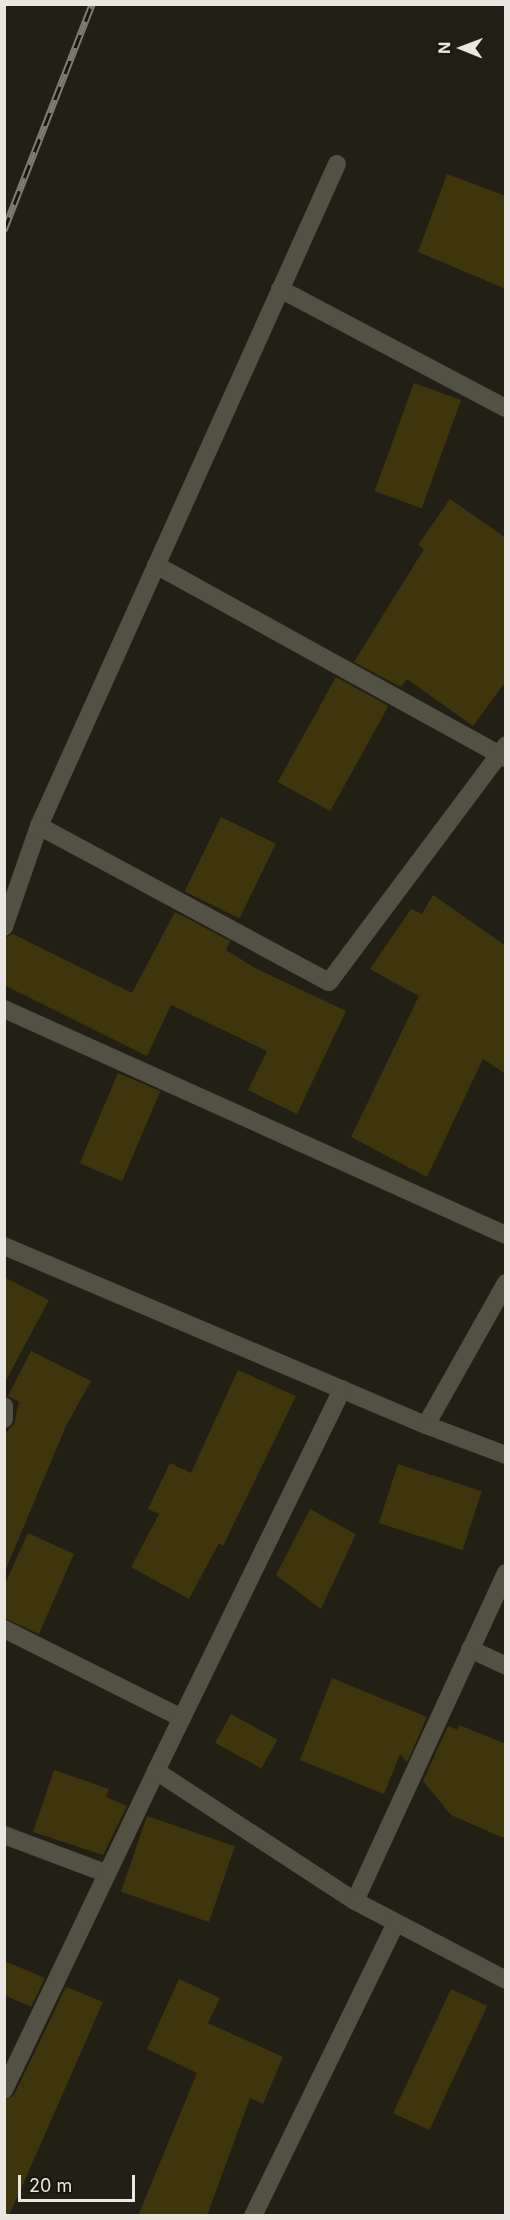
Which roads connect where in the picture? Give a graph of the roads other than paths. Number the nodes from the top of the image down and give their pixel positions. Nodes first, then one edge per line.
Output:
1 (337, 164) dead end
2 (280, 290) junction
3 (506, 408) edge
4 (156, 565) junction
5 (503, 752) edge
6 (39, 826) junction
7 (4, 927) edge
8 (4, 1009) edge
9 (506, 1235) edge
10 (4, 1246) edge
11 (506, 1283) edge
12 (342, 1389) junction
13 (4, 1406) edge
14 (4, 1419) edge
15 (426, 1425) junction
16 (506, 1455) edge
17 (506, 1573) edge
18 (4, 1629) edge
19 (470, 1649) junction
20 (506, 1666) edge
21 (182, 1718) junction
22 (156, 1771) junction
23 (4, 1835) edge
24 (105, 1873) junction
25 (355, 1901) junction
26 (395, 1925) junction
27 (506, 1980) edge
28 (4, 2090) edge
29 (253, 2216) edge

1 - 2 street
2 - 3 street
2 - 4 street
4 - 5 street
4 - 6 street
5 - 6 street
6 - 7 street
8 - 9 street
10 - 12 street
11 - 15 street
12 - 15 street
12 - 21 street
13 - 14 street
15 - 16 street
17 - 19 street
18 - 21 street
19 - 20 street
19 - 25 street
21 - 22 street
22 - 24 street
22 - 25 street
23 - 24 street
24 - 28 street
25 - 26 street
26 - 27 street
26 - 29 street

